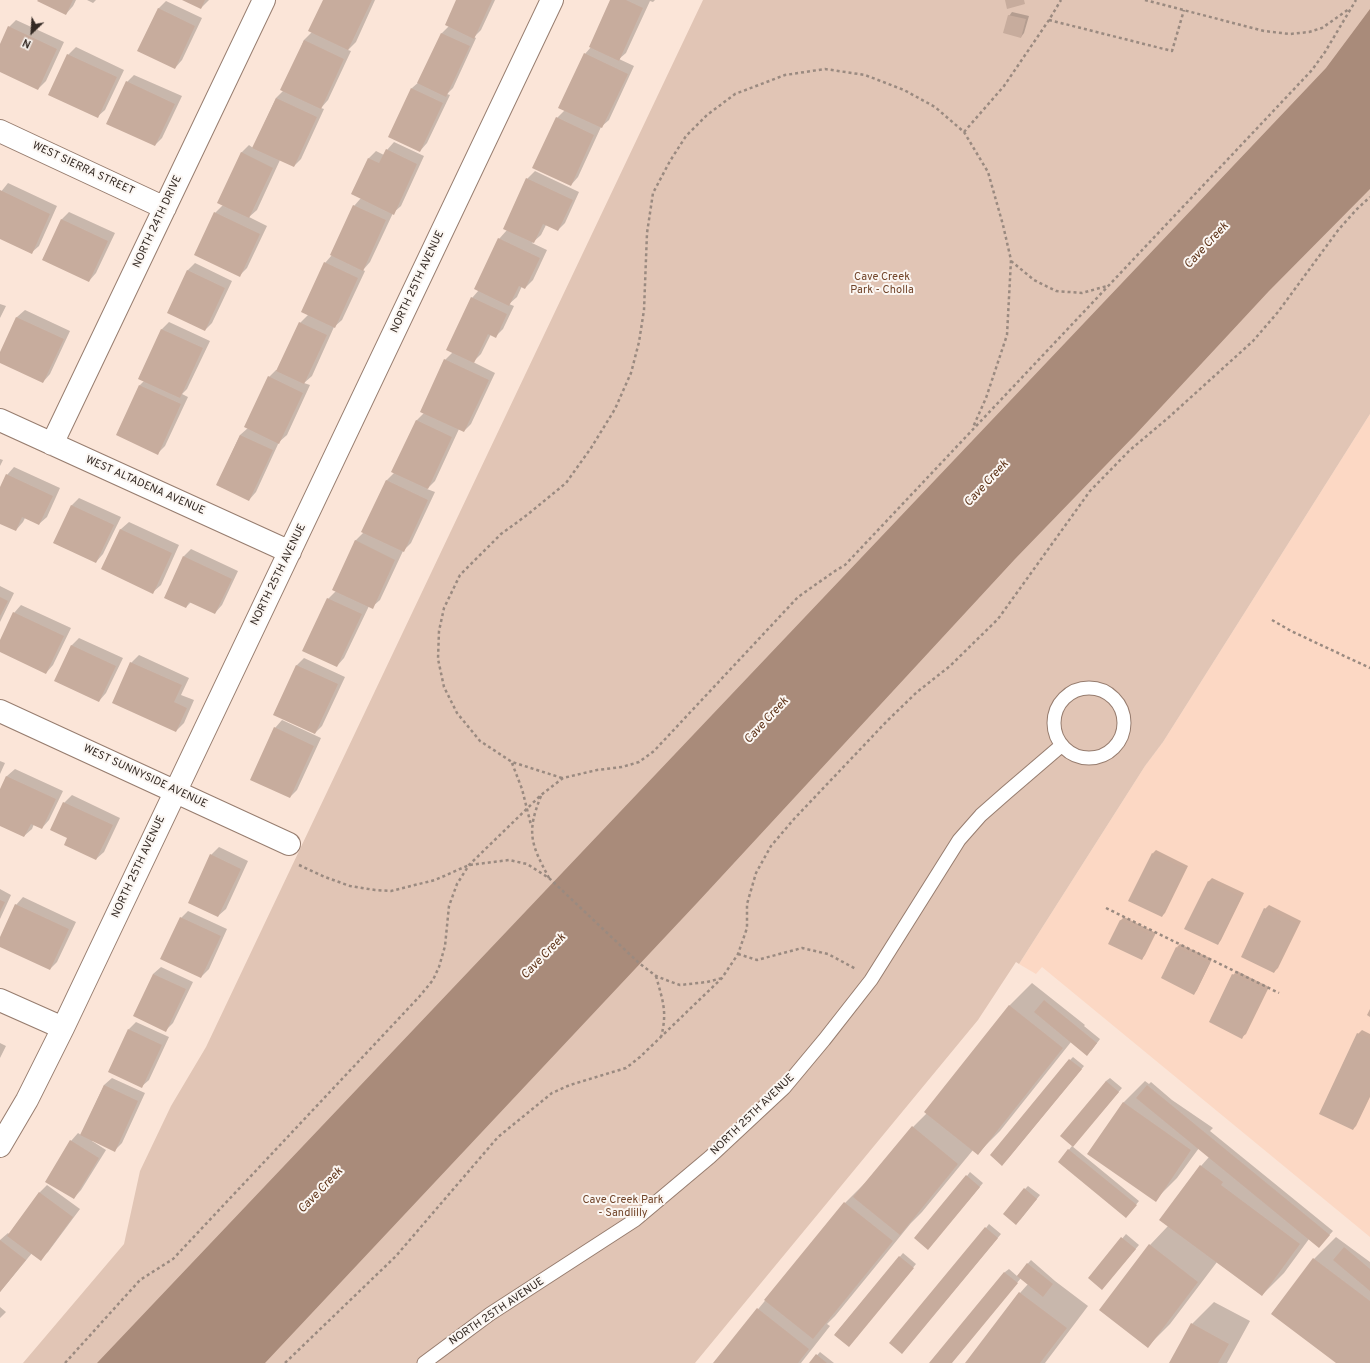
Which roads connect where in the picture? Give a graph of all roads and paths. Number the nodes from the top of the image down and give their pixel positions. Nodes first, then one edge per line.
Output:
1 (264, 0) edge
2 (552, 0) edge
3 (1061, 0) edge
4 (1145, 0) edge
5 (1356, 0) edge
6 (1351, 8) junction
7 (1184, 10) junction
8 (1049, 20) junction
9 (0, 131) edge
10 (964, 132) junction
11 (1370, 197) edge
12 (165, 208) junction
13 (1011, 260) junction
14 (1108, 286) junction
15 (0, 420) edge
16 (972, 430) junction
17 (52, 444) junction
18 (290, 552) junction
19 (1272, 620) dead end
20 (1370, 668) edge
21 (0, 711) edge
22 (1062, 745) junction
23 (512, 762) junction
24 (563, 778) junction
25 (175, 791) junction
26 (541, 795) junction
27 (528, 808) junction
28 (532, 826) junction
29 (289, 844) joint
30 (469, 865) junction
31 (550, 878) junction
32 (1106, 908) dead end
33 (738, 954) junction
34 (656, 976) junction
35 (722, 978) junction
36 (871, 980) junction
37 (1279, 993) dead end
38 (0, 1000) edge
39 (63, 1028) junction
40 (661, 1037) junction
41 (0, 1146) edge
42 (65, 1363) edge
43 (285, 1363) edge
44 (424, 1363) edge

1 - 12 street, NORTH 24TH DRIVE
2 - 18 street, NORTH 25TH AVENUE
3 - 8 path
4 - 7 path
5 - 6 path
6 - 7 path
6 - 14 path
7 - 8 path
8 - 10 path
9 - 12 street, WEST SIERRA STREET
10 - 13 path
10 - 23 path
11 - 33 path
12 - 17 street, NORTH 24TH DRIVE
13 - 14 path
13 - 16 path
14 - 16 path
15 - 17 street, WEST ALTADENA AVENUE
16 - 24 path
17 - 18 street, WEST ALTADENA AVENUE
18 - 25 street, NORTH 25TH AVENUE
19 - 20 path
21 - 25 street, WEST SUNNYSIDE AVENUE
22 - 22 lane
22 - 36 lane, NORTH 25TH AVENUE
23 - 24 path
23 - 27 path
24 - 26 path
25 - 29 street, WEST SUNNYSIDE AVENUE
25 - 39 street, NORTH 25TH AVENUE
26 - 27 path
26 - 28 path
27 - 28 path
27 - 30 path
28 - 31 path
29 - 30 path
30 - 31 path
30 - 42 path
31 - 34 path
32 - 37 path
33 - 35 path
33 - 36 path
34 - 35 path
34 - 40 path
35 - 40 path
36 - 44 lane, NORTH 25TH AVENUE
38 - 39 street
39 - 41 street, NORTH 25TH AVENUE
40 - 43 path

